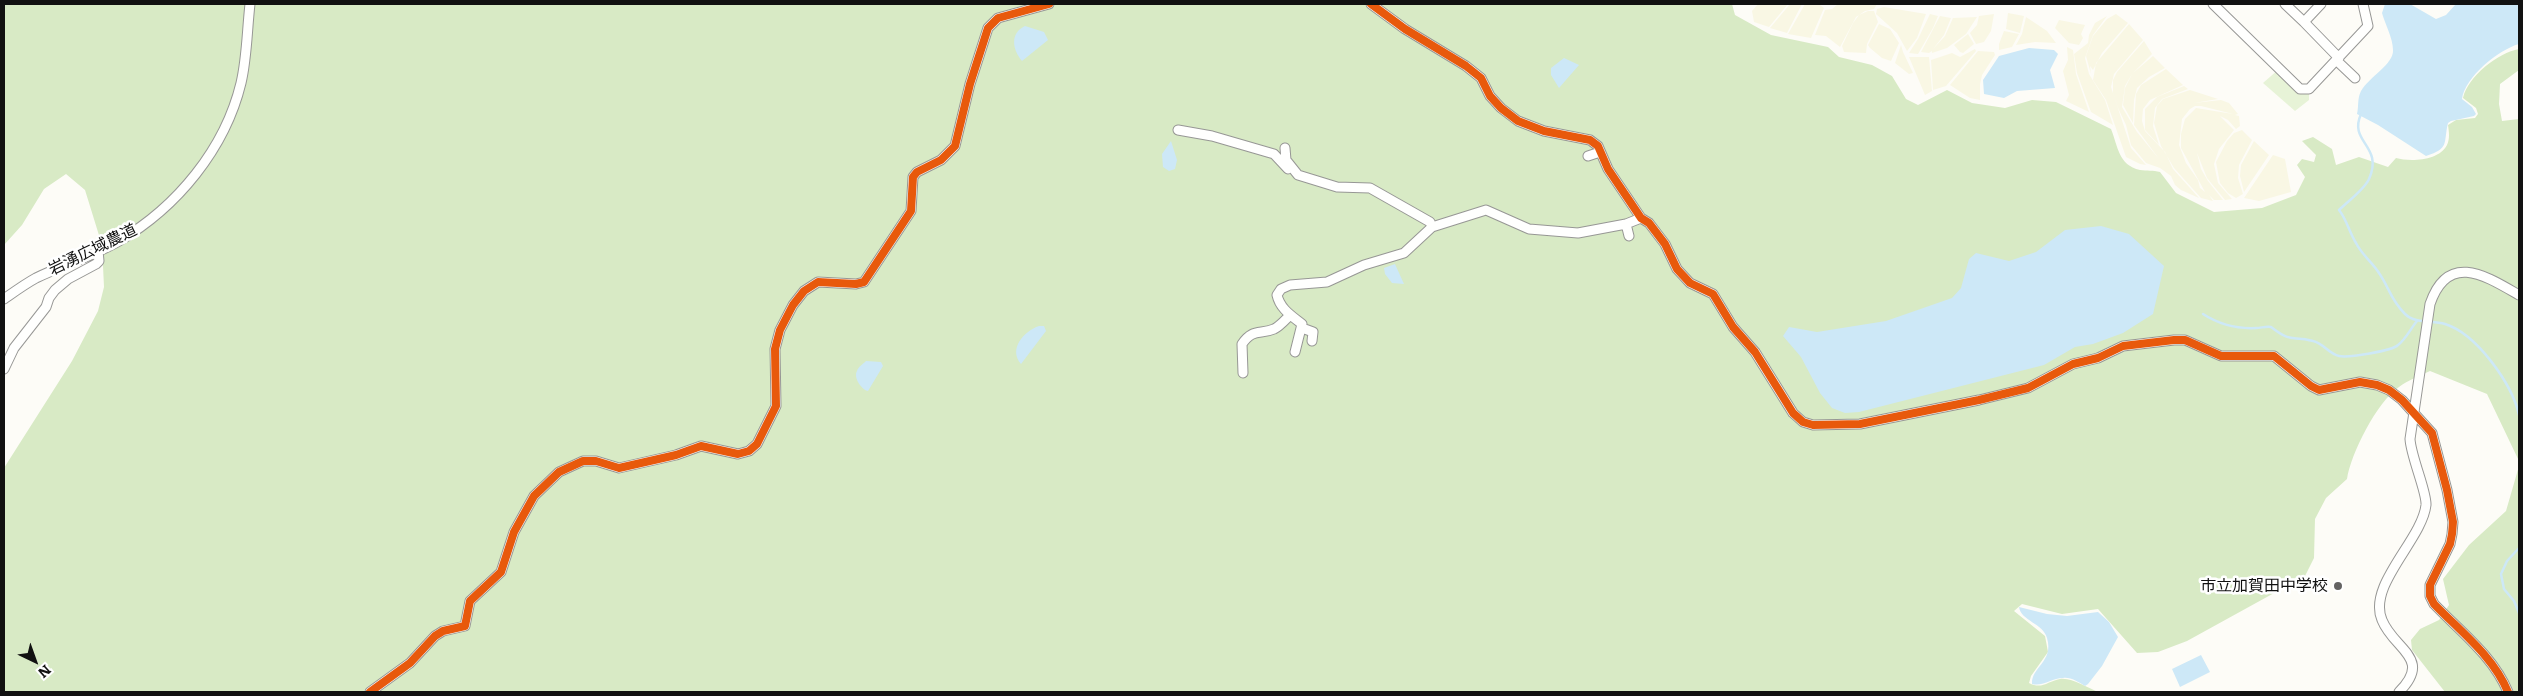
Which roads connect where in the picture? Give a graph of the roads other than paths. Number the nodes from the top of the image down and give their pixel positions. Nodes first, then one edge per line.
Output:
1 (250, 4) edge
2 (1049, 4) edge
3 (1371, 4) edge
4 (2213, 4) edge
5 (2285, 4) edge
6 (2321, 4) edge
7 (2363, 4) edge
8 (2304, 22) junction
9 (2337, 59) junction
10 (2355, 78) dead end
11 (1178, 130) dead end
12 (1285, 148) dead end
13 (1600, 152) junction
14 (1588, 156) dead end
15 (1298, 175) junction
16 (1641, 218) junction
17 (1626, 224) junction
18 (1432, 227) junction
19 (1629, 236) dead end
20 (98, 251) junction
21 (2519, 294) edge
22 (4, 299) edge
23 (1291, 316) junction
24 (1282, 327) dead end
25 (1302, 328) junction
26 (1312, 341) dead end
27 (1295, 352) dead end
28 (4, 369) edge
29 (1243, 373) dead end
30 (2413, 412) junction
31 (370, 692) edge
32 (2399, 692) edge
33 (2508, 692) edge

1 - 20 street, 岩湧広域農道
2 - 31 street
3 - 13 street
4 - 9 street
5 - 8 street
6 - 8 street
7 - 9 street
8 - 9 street
9 - 10 street
11 - 15 street
12 - 15 street
13 - 14 street
13 - 16 street
15 - 18 street
16 - 17 street
16 - 30 street
17 - 18 street
17 - 19 street
18 - 23 street
20 - 22 street, 岩湧広域農道
20 - 28 street
21 - 30 street
23 - 24 street
23 - 25 street
23 - 29 street
25 - 26 street
25 - 27 street
30 - 32 street
30 - 33 street

